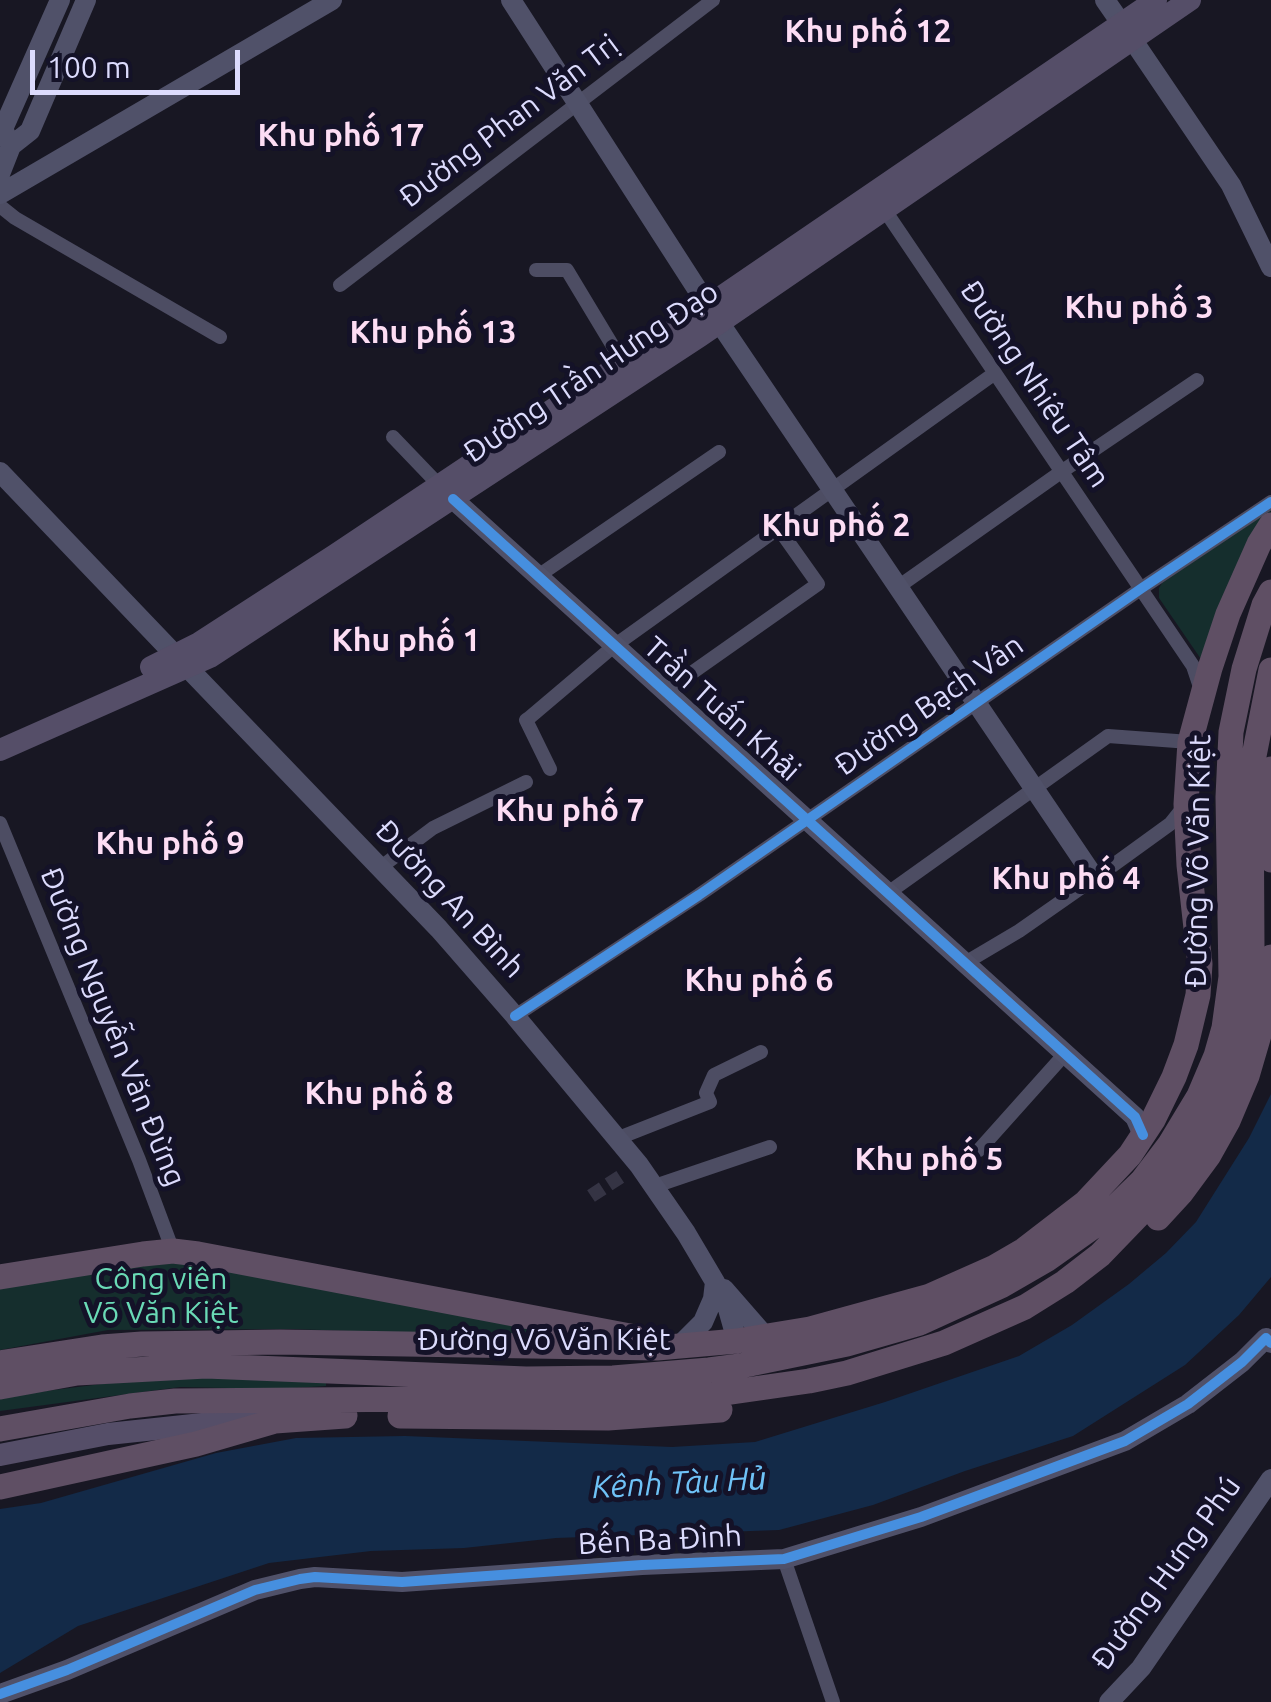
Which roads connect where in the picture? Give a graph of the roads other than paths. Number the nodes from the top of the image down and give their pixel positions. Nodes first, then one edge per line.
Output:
1 (60, 0) edge
2 (86, 0) edge
3 (332, 0) edge
4 (511, 0) edge
5 (712, 0) edge
6 (1105, 0) edge
7 (1156, 0) edge
8 (1190, 0) edge
9 (1127, 31) junction
10 (577, 103) junction
11 (12, 146) junction
12 (0, 174) edge
13 (0, 194) edge
14 (879, 201) junction
15 (0, 206) edge
16 (1271, 267) edge
17 (536, 270) dead end
18 (340, 286) dead end
19 (714, 314) junction
20 (220, 337) dead end
21 (622, 363) junction
22 (995, 374) junction
23 (1197, 380) dead end
24 (393, 437) dead end
25 (719, 452) dead end
26 (0, 472) edge
27 (1061, 472) junction
28 (832, 490) junction
29 (446, 492) junction
30 (1271, 502) edge
31 (1271, 525) edge
32 (779, 529) junction
33 (538, 576) junction
34 (898, 587) junction
35 (1142, 588) junction
36 (1271, 592) edge
37 (614, 646) junction
38 (182, 662) junction
39 (1271, 670) edge
40 (666, 692) junction
41 (1201, 698) junction
42 (976, 702) junction
43 (0, 734) edge
44 (1190, 742) junction
45 (0, 750) edge
46 (550, 769) dead end
47 (1271, 769) edge
48 (526, 782) dead end
49 (1034, 789) junction
50 (806, 819) junction
51 (1181, 820) junction
52 (0, 823) edge
53 (1271, 860) edge
54 (381, 867) junction
55 (1094, 877) junction
56 (888, 893) junction
57 (1271, 958) edge
58 (965, 963) junction
59 (516, 1016) junction
60 (761, 1052) dead end
61 (1064, 1055) junction
62 (1143, 1124) junction
63 (616, 1139) junction
64 (770, 1147) dead end
65 (979, 1150) dead end
66 (654, 1186) junction
67 (173, 1252) junction
68 (0, 1278) edge
69 (715, 1282) junction
70 (765, 1336) junction
71 (1268, 1341) edge
72 (667, 1348) junction
73 (788, 1356) junction
74 (0, 1363) edge
75 (741, 1376) junction
76 (0, 1387) edge
77 (433, 1398) junction
78 (362, 1415) junction
79 (275, 1421) junction
80 (0, 1429) edge
81 (0, 1455) edge
82 (1271, 1479) edge
83 (0, 1487) edge
84 (784, 1559) junction
85 (22, 1693) edge
86 (0, 1694) edge
87 (833, 1702) edge
88 (1108, 1702) edge

1 - 11 street
2 - 11 street
3 - 13 street
4 - 10 street
5 - 10 street, Đường Phan Văn Trị
6 - 9 street
7 - 9 main road, Đường Trần Hưng Đạo
8 - 9 main road, Đường Trần Hưng Đạo
9 - 14 main road, Đường Trần Hưng Đạo
9 - 16 street
10 - 18 street, Đường Phan Văn Trị
10 - 19 street
11 - 12 street
14 - 19 main road, Đường Trần Hưng Đạo
14 - 22 street, Đường Nhiêu Tâm
15 - 20 street
17 - 21 street
19 - 21 main road, Đường Trần Hưng Đạo
19 - 28 street
19 - 29 main road, Đường Trần Hưng Đạo
21 - 29 main road, Đường Trần Hưng Đạo
22 - 27 street, Đường Nhiêu Tâm
22 - 28 street
23 - 27 street
24 - 29 street
25 - 33 street
26 - 38 street, Đường An Bình
27 - 34 street
27 - 35 street, Đường Nhiêu Tâm
28 - 32 street
28 - 34 street
29 - 33 street, Trần Tuấn Khải
29 - 38 main road, Đường Trần Hưng Đạo
30 - 35 street, Đường Bạch Vân
31 - 41 highway, Đường Võ Văn Kiệt
32 - 37 street
32 - 40 street
33 - 37 street, Trần Tuấn Khải
34 - 42 street
35 - 41 street, Đường Nhiêu Tâm
35 - 42 street, Đường Bạch Vân
36 - 73 highway, Đường Võ Văn Kiệt
37 - 40 street, Trần Tuấn Khải
37 - 46 street
38 - 43 main road, Đường Trần Hưng Đạo
38 - 45 main road, Đường Trần Hưng Đạo
38 - 54 street, Đường An Bình
39 - 75 highway, Đường Võ Văn Kiệt
40 - 50 street, Trần Tuấn Khải
41 - 44 highway, Đường Võ Văn Kiệt
42 - 49 street
42 - 50 street, Đường Bạch Vân
44 - 49 street
44 - 51 highway, Đường Võ Văn Kiệt
47 - 53 highway
48 - 54 street
49 - 55 street
49 - 56 street
50 - 56 street, Trần Tuấn Khải
50 - 59 street, Đường Bạch Vân
51 - 55 street
51 - 62 highway, Đường Võ Văn Kiệt
52 - 67 street, Đường Nguyễn Văn Đừng
54 - 59 street, Đường An Bình
55 - 58 street
56 - 58 street, Trần Tuấn Khải
57 - 75 highway, Đường Võ Văn Kiệt
58 - 61 street, Trần Tuấn Khải
59 - 63 street, Đường An Bình
60 - 63 street
61 - 62 street, Trần Tuấn Khải
61 - 65 street
62 - 70 highway, Đường Võ Văn Kiệt
63 - 66 street, Đường An Bình
64 - 66 street
66 - 69 street, Đường An Bình
67 - 68 highway, Đường Võ Văn Kiệt
67 - 72 highway, Đường Võ Văn Kiệt
69 - 70 street
69 - 72 street
69 - 75 street, Đường An Bình
70 - 73 highway
70 - 75 highway, Đường Võ Văn Kiệt
71 - 84 street, Bến Ba Đình
72 - 74 highway, Đường Võ Văn Kiệt
72 - 75 highway, Đường Võ Văn Kiệt
73 - 75 highway, Đường Võ Văn Kiệt
75 - 76 highway, Đường Võ Văn Kiệt
75 - 77 highway, Đường Võ Văn Kiệt
75 - 78 highway, Đường Võ Văn Kiệt
77 - 78 highway
77 - 80 highway, Đường Võ Văn Kiệt
78 - 79 highway, Đường Võ Văn Kiệt
79 - 81 main road
79 - 83 highway, Đường Võ Văn Kiệt
82 - 88 street, Đường Hưng Phú
84 - 85 street, Bến Ba Đình
84 - 87 street
85 - 86 street, Bến Ba Đình

